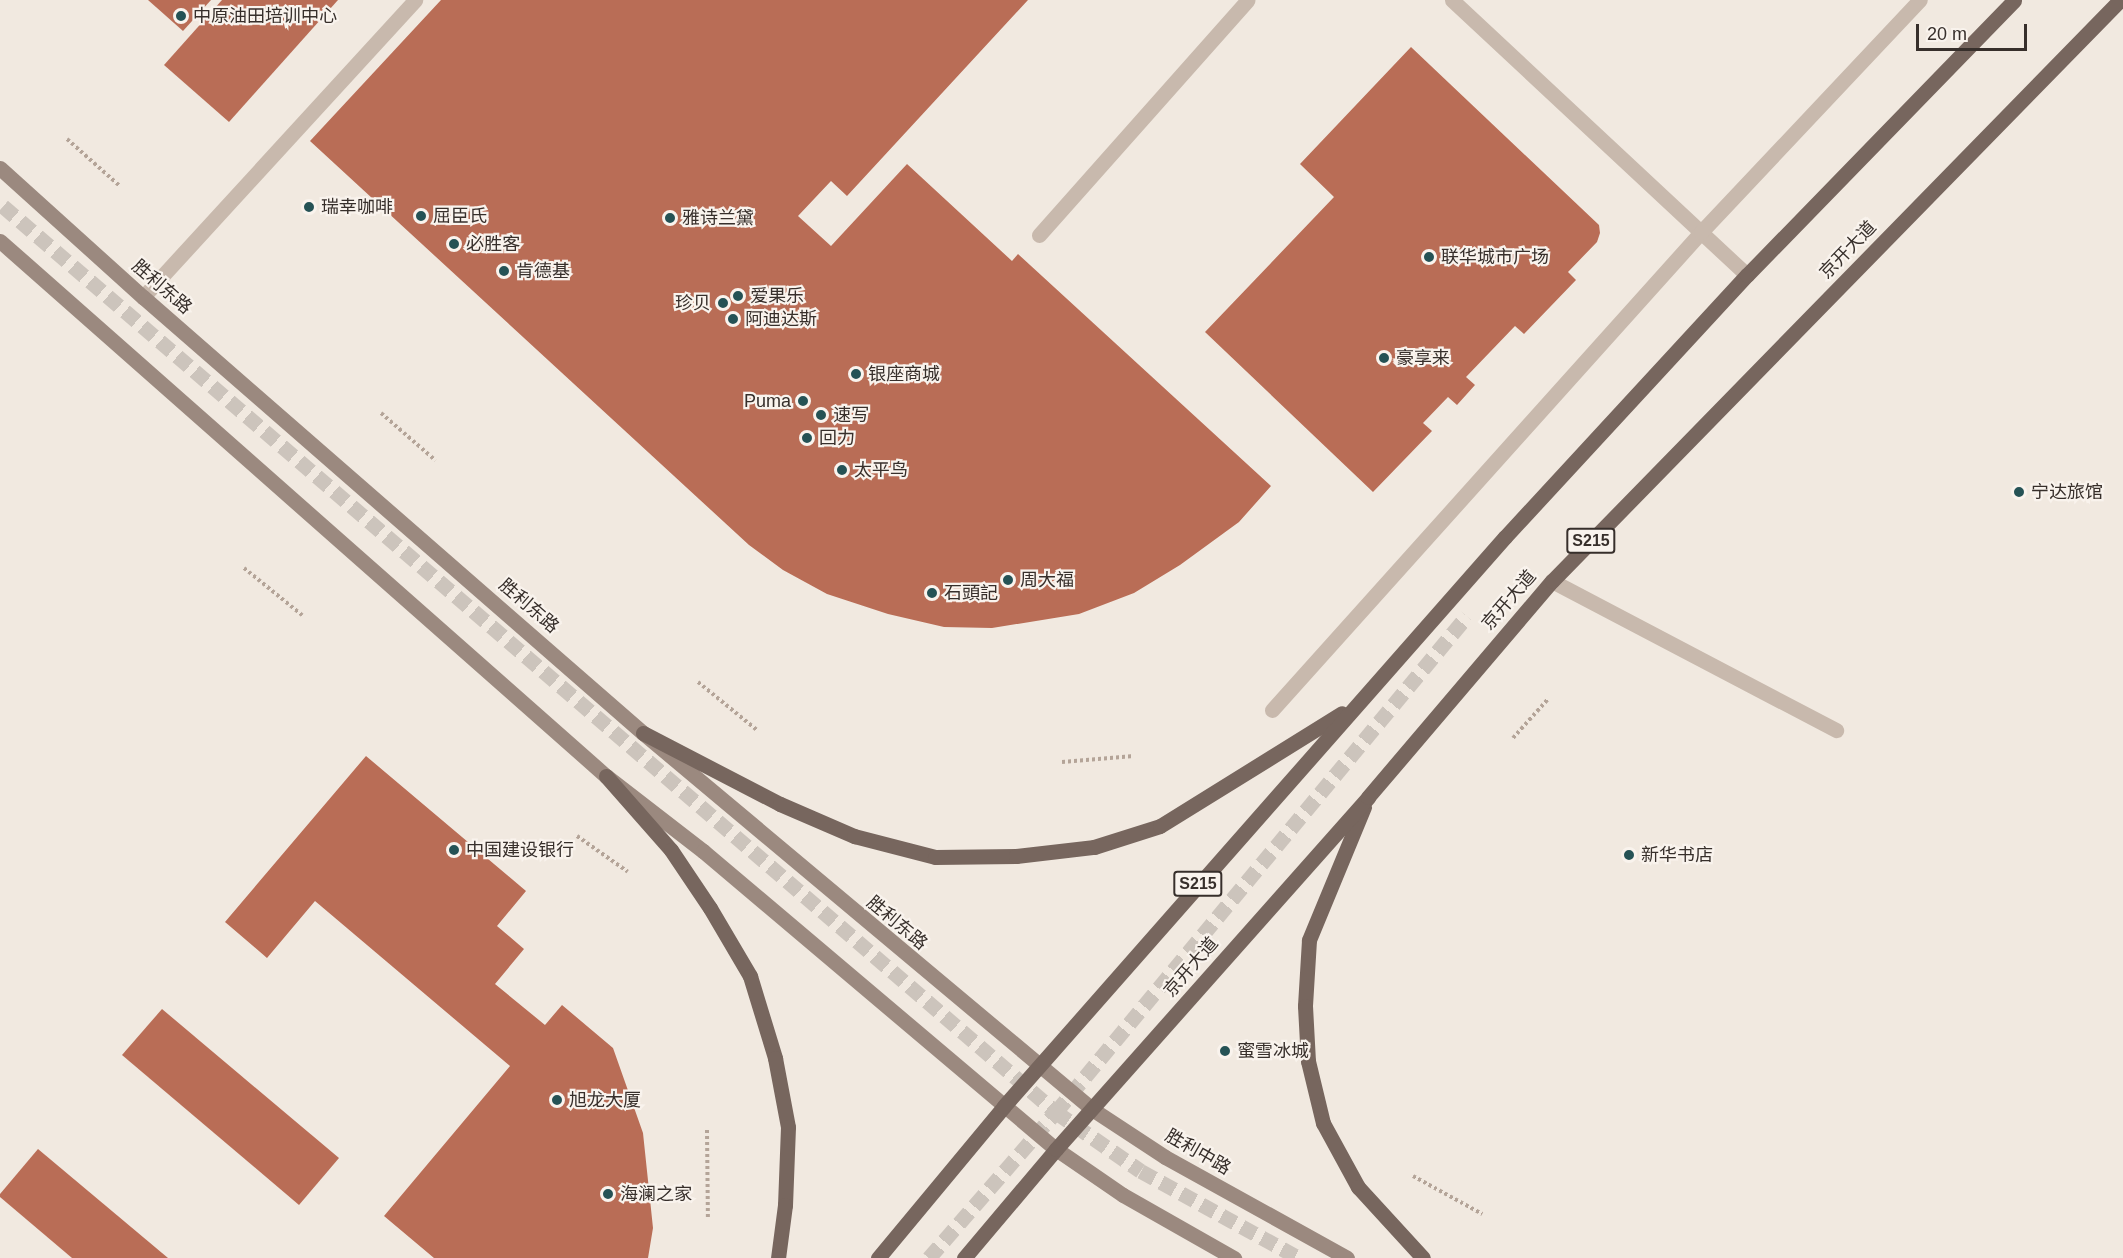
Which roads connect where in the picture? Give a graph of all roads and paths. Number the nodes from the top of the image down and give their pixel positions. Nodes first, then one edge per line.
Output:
1 (415, 0) edge
2 (1452, 0) edge
3 (1920, 0) edge
4 (2014, 0) edge
5 (2120, 0) edge
6 (1243, 2) edge
7 (67, 140) dead end
8 (0, 168) edge
9 (120, 186) dead end
10 (1701, 232) junction
11 (1039, 235) dead end
12 (0, 241) edge
13 (1747, 275) junction
14 (143, 297) junction
15 (381, 413) dead end
16 (435, 460) dead end
17 (244, 568) dead end
18 (1552, 581) junction
19 (302, 615) dead end
20 (698, 682) dead end
21 (1548, 699) dead end
22 (1357, 703) junction
23 (1272, 710) dead end
24 (1836, 730) dead end
25 (758, 732) dead end
26 (642, 733) junction
27 (1514, 738) dead end
28 (1134, 756) dead end
29 (1062, 762) dead end
30 (606, 776) junction
31 (1368, 797) junction
32 (577, 836) dead end
33 (628, 872) dead end
34 (1039, 1065) junction
35 (1004, 1106) junction
36 (1092, 1109) junction
37 (707, 1130) dead end
38 (1056, 1149) junction
39 (1413, 1176) dead end
40 (1482, 1214) dead end
41 (708, 1219) dead end
42 (778, 1258) edge
43 (878, 1258) edge
44 (964, 1258) edge
45 (1234, 1258) edge
46 (1347, 1258) edge
47 (1423, 1258) edge

1 - 14 lane
2 - 10 lane
3 - 10 lane
4 - 13 main road, S215
5 - 18 main road, 京开大道 / S215
6 - 11 lane
7 - 9 path
8 - 14 main road, 胜利东路
10 - 13 lane
10 - 23 lane
12 - 30 main road
13 - 22 main road, S215
14 - 26 main road, 胜利东路
15 - 16 path
17 - 19 path
18 - 24 lane
18 - 31 main road, 京开大道 / S215
20 - 25 path
21 - 27 path
22 - 26 main road
22 - 34 main road, S215
26 - 34 main road, 胜利东路
28 - 29 path
30 - 35 main road
30 - 42 main road
31 - 36 main road, 京开大道 / S215
31 - 47 main road
32 - 33 path
34 - 35 main road, S215
34 - 36 main road, 胜利中路
35 - 38 main road
35 - 43 main road, S215
36 - 38 main road, 京开大道 / S215
36 - 46 main road, 胜利中路
37 - 41 path
38 - 44 main road, 京开大道 / S215
38 - 45 main road
39 - 40 path

